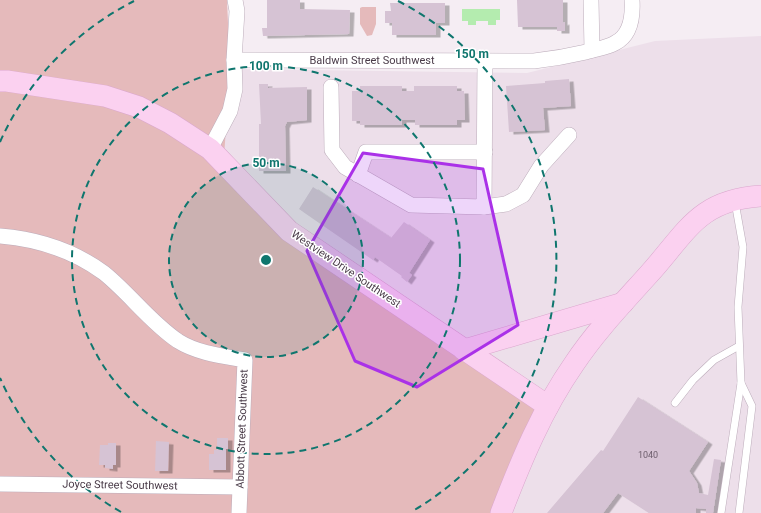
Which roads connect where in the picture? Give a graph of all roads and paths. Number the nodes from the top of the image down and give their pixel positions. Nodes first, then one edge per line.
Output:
1 (235, 0) edge
2 (591, 0) edge
3 (632, 0) edge
4 (592, 50) junction
5 (234, 60) junction
6 (486, 60) junction
7 (0, 81) edge
8 (331, 87) dead end
9 (569, 135) dead end
10 (210, 149) junction
11 (485, 152) junction
12 (358, 175) junction
13 (761, 196) edge
14 (735, 200) junction
15 (484, 207) junction
16 (0, 236) edge
17 (623, 303) junction
18 (739, 346) junction
19 (464, 350) junction
20 (741, 383) junction
21 (675, 403) dead end
22 (548, 406) junction
23 (0, 484) edge
24 (240, 487) junction
25 (239, 513) edge
26 (501, 513) edge
27 (721, 513) edge
28 (739, 513) edge

1 - 5 street
2 - 4 street
3 - 4 street, Baldwin Street Southwest
4 - 6 street, Baldwin Street Southwest
5 - 6 street, Baldwin Street Southwest
5 - 10 street
6 - 11 street
7 - 10 street, Westview Drive Southwest
8 - 12 street
9 - 15 street
10 - 19 street, Westview Drive Southwest
11 - 12 street
11 - 15 street
12 - 15 street
13 - 14 street
14 - 17 street
14 - 18 lane
16 - 24 street, Abbott Street Southwest
17 - 19 street
17 - 22 street
18 - 20 lane
18 - 21 lane
19 - 22 street, Westview Drive Southwest
20 - 27 lane
20 - 28 lane
22 - 26 street
23 - 24 street, Joyce Street Southwest
24 - 25 street, Abbott Street Southwest

